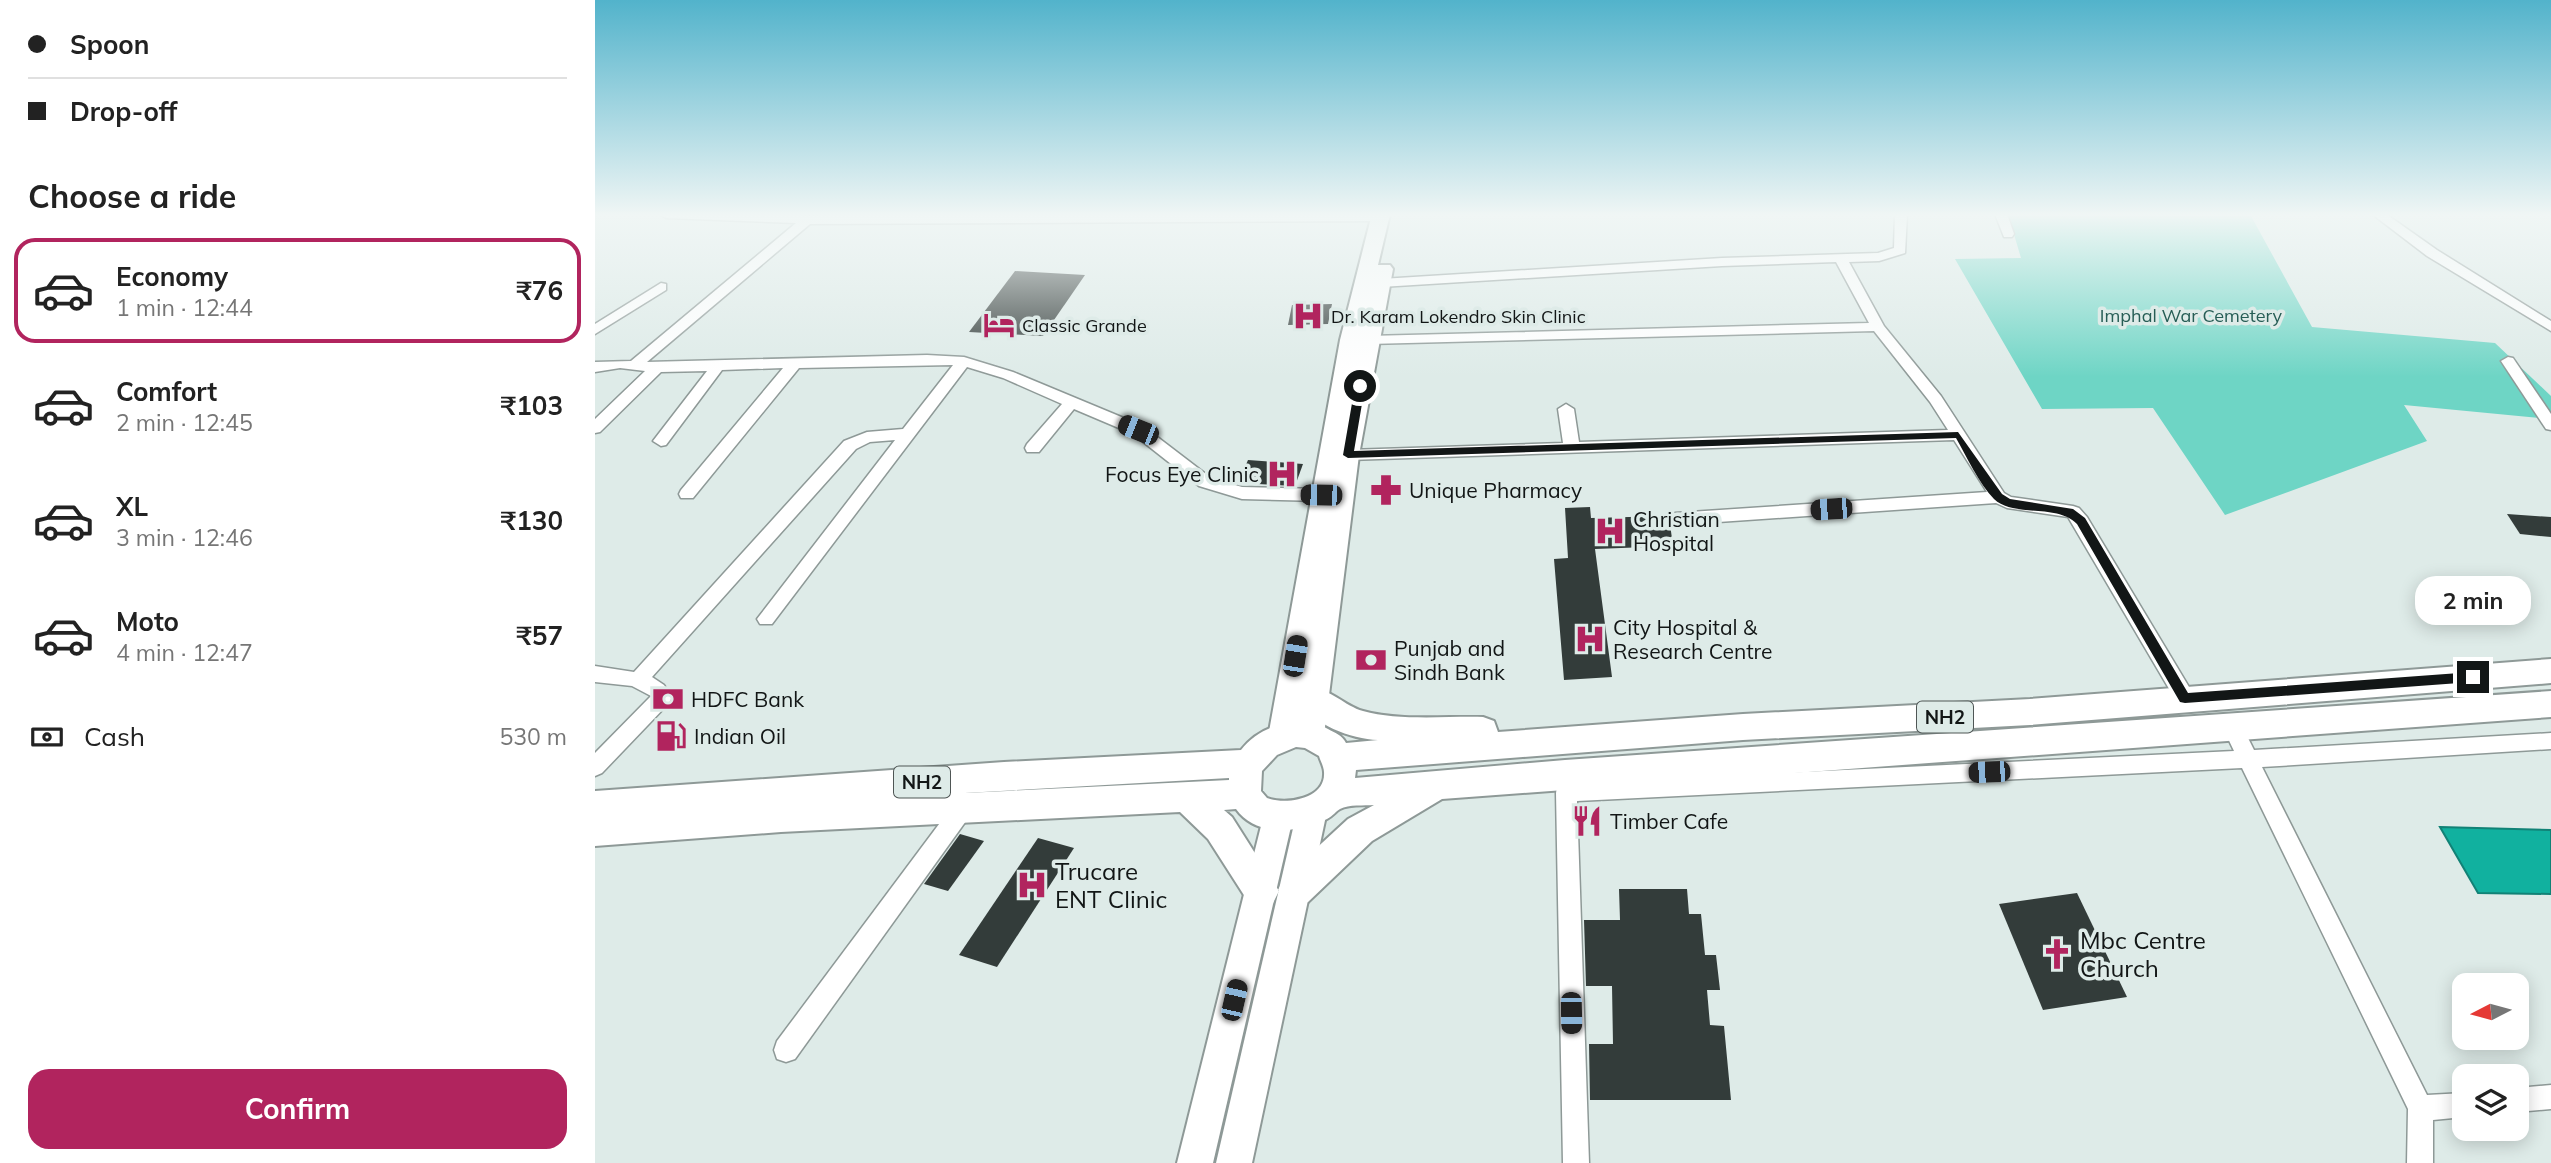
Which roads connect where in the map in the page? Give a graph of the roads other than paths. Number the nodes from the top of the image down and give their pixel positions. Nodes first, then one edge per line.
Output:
1 (745, 268) edge
2 (1373, 268) edge
3 (1381, 268) edge
4 (1641, 268) edge
5 (1846, 268) edge
6 (2457, 268) edge
7 (1381, 283) junction
8 (661, 287) dead end
9 (1878, 327) junction
10 (2551, 327) edge
11 (595, 330) edge
12 (1368, 340) junction
13 (964, 361) junction
14 (2508, 361) dead end
15 (597, 362) edge
16 (635, 365) junction
17 (718, 366) junction
18 (793, 366) junction
19 (657, 368) junction
20 (1071, 403) junction
21 (1566, 409) dead end
22 (2551, 425) edge
23 (595, 428) edge
24 (907, 434) junction
25 (1958, 435) junction
26 (661, 441) dead end
27 (1033, 448) dead end
28 (1572, 449) junction
29 (1348, 455) junction
30 (687, 494) dead end
31 (1321, 495) junction
32 (1998, 497) junction
33 (1675, 519) dead end
34 (766, 620) dead end
35 (2551, 671) edge
36 (595, 674) edge
37 (638, 680) junction
38 (2185, 698) junction
39 (1315, 699) junction
40 (2551, 704) edge
41 (2232, 728) junction
42 (1296, 736) junction
43 (1559, 740) junction
44 (2551, 741) edge
45 (1339, 757) junction
46 (2247, 757) junction
47 (595, 767) edge
48 (1248, 778) junction
49 (1566, 783) junction
50 (1438, 785) junction
51 (1186, 796) junction
52 (1322, 803) junction
53 (595, 806) edge
54 (964, 807) junction
55 (1278, 818) junction
56 (595, 831) edge
57 (1296, 890) junction
58 (1261, 891) junction
59 (786, 1049) dead end
60 (2551, 1097) edge
61 (2529, 1099) edge
62 (2452, 1106) edge
63 (2420, 1108) junction
64 (1195, 1163) edge
65 (1234, 1163) edge
66 (1576, 1163) edge
67 (2420, 1163) edge

1 - 16 street
2 - 31 main road
3 - 7 main road
4 - 7 street
5 - 9 street
6 - 10 street
7 - 12 main road
8 - 11 street
9 - 12 street
9 - 25 street
12 - 29 main road
13 - 18 street
13 - 20 street
13 - 24 street
14 - 22 street
15 - 16 street
16 - 19 street
17 - 18 street
17 - 19 street
17 - 26 street
18 - 30 street
19 - 23 street
20 - 27 street
20 - 31 street
21 - 28 street
24 - 34 street
24 - 37 street
25 - 28 street
25 - 32 street
28 - 29 street
29 - 39 main road
31 - 42 main road
32 - 33 street
32 - 38 street
35 - 38 highway, NH2
36 - 37 street
37 - 47 street
38 - 43 highway, NH2
39 - 42 main road
39 - 43 highway
40 - 41 highway, NH2
41 - 46 street
41 - 49 highway, NH2
42 - 45 highway
42 - 48 highway
43 - 45 highway, NH2
44 - 46 street
45 - 52 highway
46 - 49 street
46 - 63 street
48 - 51 highway, NH2
48 - 53 highway, NH2
48 - 55 highway
49 - 50 highway, NH2
49 - 66 street
50 - 52 highway, NH2
50 - 57 highway
51 - 54 highway, NH2
51 - 58 highway
52 - 55 highway, NH2
52 - 57 main road
54 - 56 highway, NH2
54 - 59 street
55 - 58 main road
57 - 65 main road
58 - 64 main road
60 - 61 street
62 - 63 street
63 - 67 street

